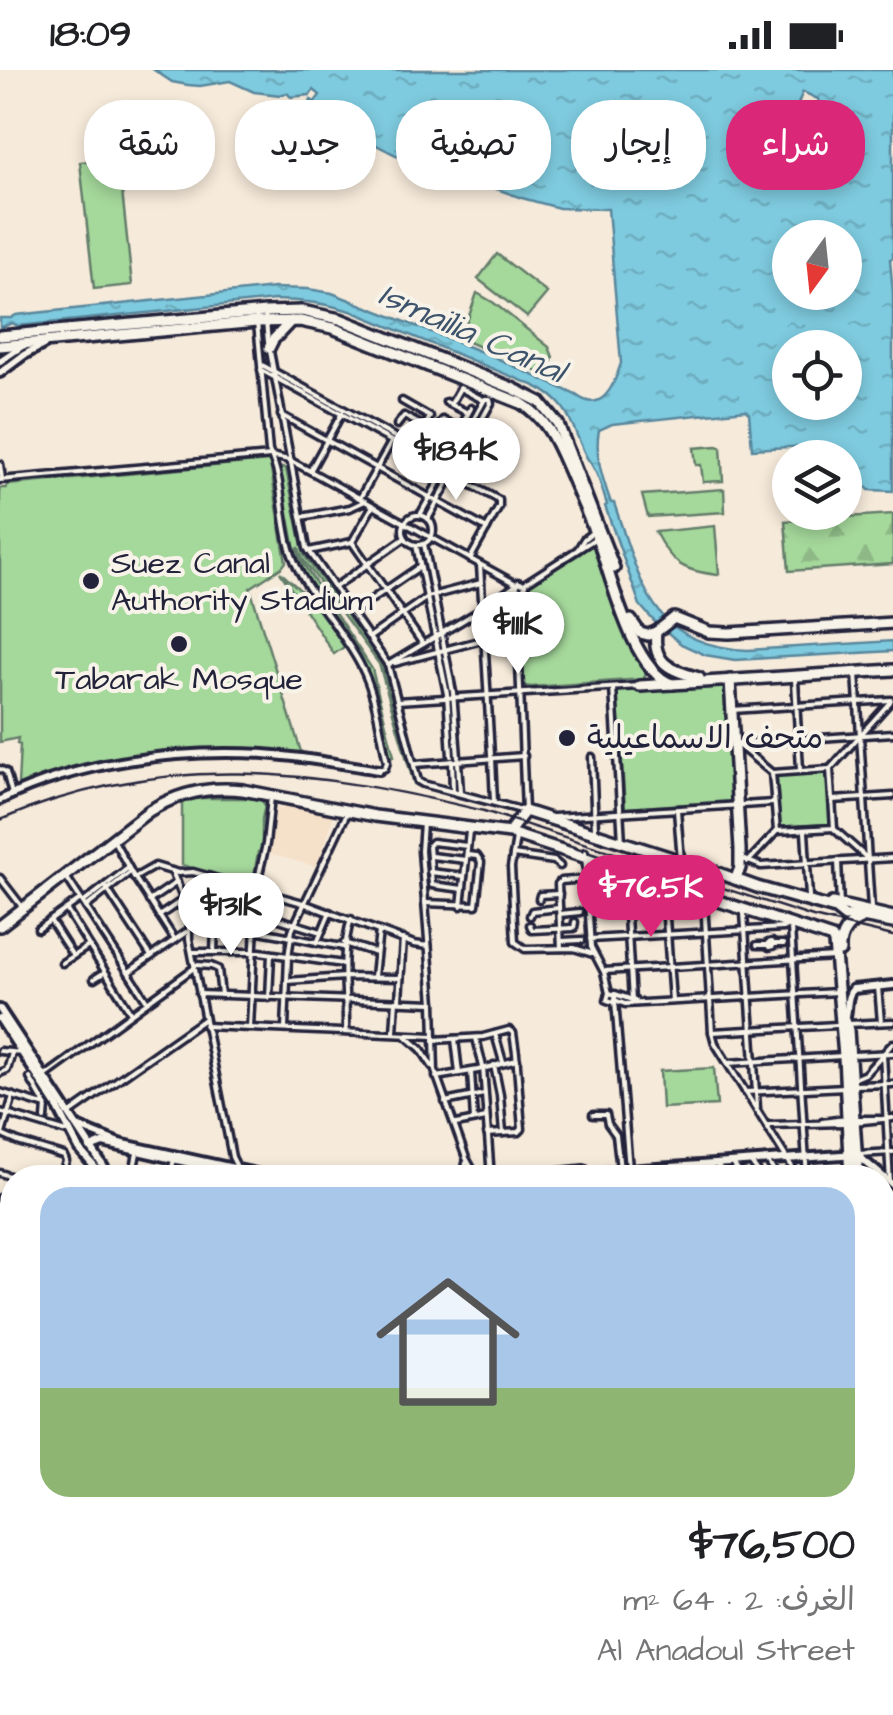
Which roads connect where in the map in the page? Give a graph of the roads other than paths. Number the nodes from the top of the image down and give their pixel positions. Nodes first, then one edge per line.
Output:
1 (261, 317) junction
2 (292, 321) junction
3 (126, 329) junction
4 (67, 330) junction
5 (6, 340) edge
6 (49, 342) junction
7 (26, 344) junction
8 (269, 348) junction
9 (424, 358) junction
10 (0, 362) edge
11 (260, 367) junction
12 (271, 369) junction
13 (0, 373) edge
14 (273, 376) junction
15 (402, 401) dead end
16 (484, 401) junction
17 (343, 412) junction
18 (280, 415) junction
19 (396, 425) dead end
20 (424, 428) junction
21 (460, 429) junction
22 (466, 432) junction
23 (434, 434) junction
24 (473, 436) junction
25 (406, 437) dead end
26 (393, 439) junction
27 (327, 441) junction
28 (451, 445) junction
29 (423, 446) dead end
30 (458, 448) junction
31 (271, 456) junction
32 (289, 460) junction
33 (0, 464) edge
34 (448, 466) junction
35 (377, 468) junction
36 (310, 471) junction
37 (453, 472) junction
38 (1, 480) edge
39 (430, 498) junction
40 (363, 500) junction
41 (437, 502) junction
42 (373, 506) junction
43 (420, 515) junction
44 (301, 518) junction
45 (428, 519) junction
46 (404, 523) junction
47 (486, 529) junction
48 (598, 533) junction
49 (431, 537) junction
50 (405, 538) junction
51 (352, 542) junction
52 (424, 544) junction
53 (416, 545) junction
54 (308, 552) junction
55 (470, 559) junction
56 (424, 565) junction
57 (480, 565) junction
58 (368, 566) junction
59 (481, 583) junction
60 (334, 588) junction
61 (517, 588) junction
62 (385, 590) junction
63 (430, 596) junction
64 (482, 609) junction
65 (351, 614) junction
66 (402, 615) junction
67 (893, 623) edge
68 (516, 631) junction
69 (656, 632) junction
70 (438, 635) junction
71 (368, 638) junction
72 (484, 640) junction
73 (423, 644) junction
74 (442, 651) junction
75 (388, 665) junction
76 (649, 666) junction
77 (893, 670) edge
78 (856, 672) junction
79 (794, 676) junction
80 (730, 680) junction
81 (710, 681) junction
82 (672, 684) junction
83 (640, 686) junction
84 (613, 688) junction
85 (520, 694) junction
86 (488, 696) junction
87 (451, 697) junction
88 (892, 699) edge
89 (397, 701) junction
90 (858, 702) junction
91 (796, 706) junction
92 (732, 710) junction
93 (893, 734) edge
94 (860, 736) junction
95 (798, 740) junction
96 (735, 744) junction
97 (492, 756) junction
98 (524, 756) junction
99 (592, 757) dead end
100 (455, 759) junction
101 (415, 764) junction
102 (0, 768) edge
103 (830, 769) junction
104 (379, 770) joint
105 (800, 770) junction
106 (772, 774) junction
107 (453, 791) junction
108 (460, 792) junction
109 (12, 794) junction
110 (272, 794) junction
111 (893, 796) edge
112 (864, 798) junction
113 (0, 800) edge
114 (833, 800) junction
115 (494, 802) junction
116 (773, 803) junction
117 (156, 804) junction
118 (328, 805) junction
119 (738, 805) junction
120 (677, 809) junction
121 (348, 811) junction
122 (524, 812) junction
123 (620, 812) junction
124 (595, 814) junction
125 (384, 816) junction
126 (542, 818) junction
127 (424, 820) junction
128 (469, 828) junction
129 (834, 828) junction
130 (777, 830) junction
131 (804, 830) junction
132 (518, 832) junction
133 (595, 834) junction
134 (112, 839) junction
135 (622, 842) junction
136 (468, 846) junction
137 (585, 854) junction
138 (513, 855) junction
139 (430, 856) junction
140 (466, 858) junction
141 (893, 858) edge
142 (868, 859) junction
143 (680, 860) junction
144 (838, 861) junction
145 (806, 863) junction
146 (560, 866) dead end
147 (624, 867) junction
148 (741, 869) junction
149 (172, 871) junction
150 (430, 872) junction
151 (131, 873) junction
152 (65, 875) junction
153 (211, 877) junction
154 (0, 878) edge
155 (464, 879) junction
156 (586, 880) junction
157 (664, 880) junction
158 (177, 882) junction
159 (480, 884) junction
160 (106, 888) junction
161 (463, 889) junction
162 (256, 891) junction
163 (559, 894) junction
164 (809, 897) junction
165 (184, 899) junction
166 (539, 899) dead end
167 (149, 901) junction
168 (665, 902) junction
169 (83, 903) junction
170 (303, 903) junction
171 (425, 903) junction
172 (20, 904) junction
173 (207, 904) junction
174 (626, 905) junction
175 (840, 905) junction
176 (462, 906) junction
177 (588, 907) junction
178 (744, 908) junction
179 (66, 909) junction
180 (255, 911) junction
181 (560, 911) junction
182 (330, 912) junction
183 (580, 912) dead end
184 (868, 915) junction
185 (159, 916) junction
186 (530, 916) dead end
187 (846, 917) junction
188 (50, 920) junction
189 (350, 920) junction
190 (893, 920) edge
191 (2, 922) edge
192 (294, 922) junction
193 (575, 922) dead end
194 (530, 925) dead end
195 (207, 926) junction
196 (215, 926) junction
197 (787, 926) junction
198 (38, 928) dead end
199 (235, 928) junction
200 (560, 928) junction
201 (189, 929) junction
202 (769, 929) junction
203 (254, 930) junction
204 (379, 930) junction
205 (745, 930) junction
206 (322, 932) junction
207 (706, 932) junction
208 (840, 932) junction
209 (667, 935) junction
210 (628, 937) junction
211 (290, 938) junction
212 (590, 939) junction
213 (175, 940) junction
214 (403, 940) junction
215 (582, 940) dead end
216 (317, 943) junction
217 (561, 944) junction
218 (784, 944) dead end
219 (344, 945) junction
220 (757, 945) dead end
221 (770, 945) junction
222 (840, 945) junction
223 (89, 946) junction
224 (429, 946) junction
225 (192, 952) junction
226 (214, 952) junction
227 (232, 952) junction
228 (252, 952) junction
229 (376, 953) junction
230 (271, 954) junction
231 (592, 954) junction
232 (74, 956) junction
233 (152, 956) junction
234 (288, 957) junction
235 (835, 957) junction
236 (792, 960) junction
237 (772, 961) junction
238 (747, 962) junction
239 (62, 963) dead end
240 (344, 964) junction
241 (708, 964) junction
242 (195, 966) junction
243 (670, 967) junction
244 (630, 969) junction
245 (604, 971) junction
246 (105, 972) junction
247 (128, 972) junction
248 (345, 976) junction
249 (374, 976) junction
250 (400, 978) junction
251 (94, 979) dead end
252 (287, 981) junction
253 (893, 985) edge
254 (878, 986) junction
255 (838, 992) junction
256 (199, 994) junction
257 (794, 994) junction
258 (221, 996) junction
259 (251, 997) junction
260 (614, 997) junction
261 (749, 997) junction
262 (269, 998) junction
263 (286, 998) junction
264 (710, 999) junction
265 (347, 1000) junction
266 (632, 1000) junction
267 (147, 1001) junction
268 (398, 1002) junction
269 (672, 1002) junction
270 (433, 1003) junction
271 (639, 1003) junction
272 (0, 1010) edge
273 (130, 1013) junction
274 (3, 1020) edge
275 (881, 1022) junction
276 (893, 1022) edge
277 (204, 1023) junction
278 (844, 1023) junction
279 (796, 1027) junction
280 (250, 1028) junction
281 (285, 1029) junction
282 (752, 1030) junction
283 (346, 1032) junction
284 (712, 1032) junction
285 (394, 1034) junction
286 (402, 1034) junction
287 (495, 1034) junction
288 (434, 1038) junction
289 (476, 1038) junction
290 (455, 1039) junction
291 (893, 1043) edge
292 (0, 1051) edge
293 (22, 1052) junction
294 (12, 1053) junction
295 (893, 1053) edge
296 (884, 1054) junction
297 (847, 1056) junction
298 (798, 1058) junction
299 (517, 1060) junction
300 (754, 1061) junction
301 (503, 1062) junction
302 (726, 1062) junction
303 (494, 1065) junction
304 (483, 1069) junction
305 (471, 1072) junction
306 (0, 1073) edge
307 (435, 1074) junction
308 (459, 1074) junction
309 (865, 1074) junction
310 (44, 1077) junction
311 (30, 1078) dead end
312 (850, 1084) junction
313 (885, 1084) junction
314 (893, 1084) edge
315 (866, 1086) junction
316 (800, 1089) junction
317 (0, 1092) edge
318 (745, 1092) junction
319 (756, 1092) junction
320 (484, 1094) junction
321 (13, 1096) junction
322 (472, 1096) junction
323 (446, 1102) junction
324 (46, 1106) junction
325 (60, 1106) junction
326 (757, 1111) junction
327 (0, 1112) edge
328 (8, 1114) junction
329 (593, 1114) dead end
330 (486, 1118) junction
331 (890, 1118) edge
332 (46, 1119) dead end
333 (68, 1119) junction
334 (474, 1120) junction
335 (851, 1120) junction
336 (803, 1123) junction
337 (455, 1124) junction
338 (766, 1125) junction
339 (77, 1126) junction
340 (58, 1129) junction
341 (503, 1133) junction
342 (1, 1134) edge
343 (487, 1134) junction
344 (72, 1135) junction
345 (90, 1147) junction
346 (79, 1150) junction
347 (138, 1152) junction
348 (891, 1152) edge
349 (852, 1154) junction
350 (232, 1157) junction
351 (466, 1158) junction
352 (805, 1158) junction
353 (788, 1159) junction
354 (174, 1160) junction
355 (768, 1160) junction
356 (750, 1161) junction
357 (733, 1162) junction
358 (716, 1164) joint
359 (65, 1165) edge
360 (94, 1165) edge
361 (101, 1165) edge
362 (135, 1165) edge
363 (173, 1165) edge
364 (196, 1165) edge
365 (218, 1165) edge
366 (224, 1165) edge
367 (237, 1165) edge
368 (465, 1165) edge
369 (470, 1165) edge
370 (490, 1165) edge
371 (618, 1165) edge
372 (619, 1165) edge
373 (699, 1165) edge
374 (735, 1165) edge
375 (753, 1165) edge
376 (771, 1165) edge
377 (792, 1165) edge
378 (806, 1165) edge
379 (856, 1165) edge
380 (856, 1165) edge

1 - 2 main road
1 - 3 main road
1 - 8 street
1 - 9 main road
1 - 11 street
2 - 8 main road
2 - 9 main road
3 - 4 main road
3 - 6 main road
4 - 5 main road
4 - 7 main road
5 - 7 main road
6 - 7 main road
6 - 13 main road
7 - 10 main road
8 - 12 street
9 - 48 main road
11 - 12 street
11 - 14 street
11 - 31 street
12 - 14 street
12 - 17 street
14 - 17 street
14 - 18 street
15 - 20 street
16 - 21 street
16 - 22 street
16 - 24 street
17 - 26 street
17 - 27 street
18 - 27 street
18 - 32 street
19 - 20 street
20 - 23 street
20 - 25 street
21 - 22 street
21 - 23 street
22 - 24 street
22 - 30 street
23 - 28 street
24 - 34 street
26 - 34 street
26 - 35 street
27 - 35 street
27 - 36 street
28 - 29 street
28 - 30 street
30 - 34 street
31 - 32 street
31 - 38 street
31 - 104 street
32 - 36 street
32 - 44 street
33 - 38 street
34 - 37 street
34 - 39 street
35 - 39 street
35 - 40 street
36 - 40 street
37 - 41 street
37 - 47 street
39 - 41 street
39 - 43 street
40 - 42 street
40 - 44 street
41 - 45 street
41 - 47 street
42 - 46 street
42 - 51 street
43 - 45 street
43 - 46 street
44 - 54 street
45 - 49 street
46 - 49 street
46 - 50 street
47 - 55 street
48 - 61 street
48 - 69 main road
48 - 76 main road
49 - 52 street
49 - 55 street
50 - 53 street
50 - 58 street
51 - 54 street
51 - 58 street
52 - 53 street
52 - 56 street
53 - 56 street
54 - 60 street
55 - 57 street
56 - 62 street
56 - 63 street
57 - 59 street
57 - 61 street
58 - 60 street
58 - 62 street
59 - 63 street
59 - 64 street
60 - 65 street
61 - 64 street
61 - 68 street
62 - 65 street
62 - 66 street
63 - 66 street
63 - 70 street
64 - 70 street
64 - 72 street
65 - 71 street
66 - 71 street
66 - 73 street
67 - 69 main road
68 - 72 street
68 - 85 street
69 - 81 main road
70 - 73 street
70 - 74 street
71 - 75 street
72 - 74 street
72 - 86 street
73 - 75 street
74 - 75 street
74 - 87 street
75 - 89 street
76 - 82 main road
76 - 83 main road
77 - 78 main road
78 - 79 main road
78 - 90 street
79 - 80 main road
79 - 91 street
80 - 81 main road
80 - 92 main road
81 - 82 main road
82 - 83 main road
83 - 84 street
84 - 85 street
84 - 123 street
85 - 86 street
85 - 98 street
86 - 87 street
86 - 97 street
87 - 89 street
87 - 100 street
88 - 90 street
88 - 94 street
89 - 101 street
90 - 91 street
90 - 94 street
91 - 92 street
91 - 95 street
92 - 96 main road
93 - 94 street
94 - 95 street
94 - 103 street
94 - 112 street
95 - 96 street
95 - 105 street
96 - 106 street
96 - 119 main road
97 - 98 street
97 - 100 street
97 - 115 street
98 - 122 street
99 - 124 street
100 - 101 street
100 - 107 street
100 - 108 street
101 - 107 street
102 - 109 street
103 - 105 street
103 - 114 street
104 - 109 main road
105 - 106 street
106 - 116 street
107 - 108 street
108 - 115 street
109 - 113 main road
110 - 117 main road
110 - 118 main road
110 - 162 street
111 - 112 street
112 - 114 street
112 - 142 street
114 - 129 street
115 - 122 street
116 - 119 street
116 - 130 street
117 - 134 main road
117 - 172 main road
118 - 121 main road
118 - 125 main road
119 - 120 street
119 - 148 main road
120 - 123 street
120 - 143 street
121 - 125 main road
121 - 170 street
122 - 126 main road
122 - 132 main road
123 - 124 street
123 - 135 street
124 - 126 street
124 - 133 street
125 - 127 main road
126 - 133 main road
127 - 128 main road
127 - 132 main road
127 - 171 street
128 - 132 main road
128 - 136 street
129 - 131 street
129 - 142 street
130 - 131 street
130 - 148 street
131 - 145 street
132 - 137 main road
132 - 138 street
133 - 135 main road
134 - 151 street
134 - 152 main road
135 - 143 main road
136 - 139 street
136 - 140 street
137 - 147 main road
137 - 156 street
138 - 146 street
138 - 217 street
139 - 140 street
139 - 150 street
140 - 155 street
140 - 159 street
141 - 142 street
142 - 144 street
142 - 184 street
143 - 148 main road
144 - 145 street
144 - 175 street
145 - 148 street
145 - 164 street
147 - 157 main road
147 - 174 street
148 - 164 main road
148 - 187 main road
149 - 151 street
149 - 153 street
149 - 158 street
150 - 155 street
150 - 161 street
151 - 160 street
151 - 167 street
152 - 169 street
152 - 191 main road
153 - 162 street
153 - 173 street
154 - 172 street
155 - 159 street
155 - 161 street
156 - 163 street
156 - 177 street
157 - 168 street
157 - 178 main road
157 - 208 main road
158 - 165 street
158 - 167 street
159 - 176 street
160 - 169 street
160 - 233 street
161 - 176 street
162 - 170 street
162 - 180 street
163 - 166 street
163 - 181 street
164 - 175 main road
165 - 185 street
165 - 201 street
167 - 185 street
168 - 174 street
168 - 207 street
168 - 209 street
169 - 179 street
169 - 247 street
170 - 182 street
170 - 192 street
171 - 176 street
171 - 224 street
172 - 191 main road
173 - 180 street
173 - 195 street
174 - 177 street
174 - 210 street
175 - 184 main road
177 - 212 street
178 - 197 main road
178 - 205 street
179 - 188 street
179 - 223 street
180 - 192 street
180 - 203 street
181 - 183 street
181 - 186 street
181 - 200 street
182 - 189 street
182 - 206 street
184 - 187 main road
184 - 190 main road
184 - 222 main road
185 - 213 street
187 - 208 main road
188 - 198 street
188 - 232 street
189 - 204 street
189 - 219 street
192 - 206 street
192 - 211 street
193 - 200 street
194 - 200 street
195 - 196 street
195 - 201 street
196 - 199 street
196 - 226 street
197 - 202 street
197 - 235 main road
197 - 236 street
199 - 203 street
199 - 227 street
200 - 217 street
201 - 213 street
201 - 225 street
202 - 205 street
202 - 221 street
203 - 211 street
203 - 228 street
204 - 214 street
204 - 229 street
205 - 207 street
205 - 238 street
206 - 216 street
207 - 209 street
207 - 241 street
208 - 222 main road
209 - 210 street
209 - 243 street
210 - 212 street
210 - 244 street
211 - 216 street
211 - 234 street
212 - 231 street
213 - 233 street
214 - 224 street
214 - 250 street
215 - 217 street
216 - 219 street
217 - 231 street
218 - 221 street
219 - 229 street
219 - 240 street
220 - 221 street
221 - 237 street
222 - 278 main road
223 - 232 street
223 - 246 street
224 - 270 street
225 - 226 street
225 - 242 street
226 - 227 street
227 - 228 street
228 - 230 street
228 - 259 street
229 - 249 street
230 - 234 street
230 - 262 street
231 - 245 street
232 - 239 street
233 - 247 street
234 - 240 street
234 - 252 street
235 - 236 street
235 - 255 main road
236 - 237 street
236 - 257 street
237 - 238 street
238 - 241 street
238 - 261 street
240 - 248 street
241 - 243 street
241 - 264 street
242 - 256 street
242 - 258 street
242 - 267 street
243 - 244 street
243 - 269 street
244 - 245 street
244 - 266 street
245 - 260 street
246 - 251 street
246 - 273 street
247 - 267 street
248 - 249 street
248 - 252 street
248 - 265 street
249 - 250 street
250 - 268 street
252 - 263 street
253 - 254 main road
254 - 275 street
254 - 278 main road
255 - 257 street
255 - 278 main road
256 - 258 street
256 - 277 street
257 - 261 street
257 - 279 street
258 - 259 street
259 - 262 street
259 - 280 street
260 - 266 street
260 - 271 street
260 - 372 street
261 - 264 street
261 - 282 street
262 - 263 street
263 - 265 street
263 - 281 street
264 - 269 street
264 - 284 street
265 - 268 street
265 - 283 street
266 - 271 street
267 - 273 street
268 - 270 street
268 - 285 street
269 - 271 street
270 - 288 street
272 - 274 main road
273 - 310 street
274 - 293 main road
274 - 310 main road
275 - 276 street
275 - 278 street
277 - 280 street
277 - 333 street
277 - 350 street
278 - 279 street
278 - 297 main road
279 - 282 street
279 - 298 street
280 - 281 street
281 - 283 street
282 - 284 street
282 - 300 street
283 - 285 street
284 - 302 street
285 - 286 street
286 - 288 street
286 - 307 street
287 - 289 street
287 - 299 street
287 - 301 street
288 - 290 street
288 - 307 street
289 - 290 street
289 - 304 street
290 - 308 street
291 - 296 street
292 - 294 street
293 - 294 street
293 - 325 main road
294 - 306 street
295 - 296 street
296 - 297 street
296 - 309 street
296 - 313 street
297 - 298 street
297 - 312 main road
298 - 300 street
298 - 316 street
299 - 301 street
299 - 341 street
300 - 302 street
300 - 319 street
301 - 303 street
302 - 318 street
303 - 304 street
303 - 341 street
304 - 305 street
304 - 320 street
305 - 308 street
305 - 322 street
307 - 308 street
307 - 323 street
309 - 312 street
309 - 315 street
310 - 325 main road
311 - 324 street
312 - 315 street
312 - 316 street
312 - 335 main road
313 - 314 street
313 - 315 street
313 - 331 street
316 - 319 street
316 - 336 street
317 - 321 street
318 - 319 street
318 - 326 street
319 - 326 street
320 - 322 street
320 - 330 street
321 - 324 street
321 - 328 street
322 - 323 street
322 - 334 street
323 - 337 street
324 - 332 street
325 - 333 main road
326 - 338 street
327 - 328 street
328 - 340 street
328 - 342 street
329 - 371 street
330 - 334 street
330 - 343 street
331 - 335 street
331 - 348 street
333 - 339 main road
333 - 340 street
333 - 344 main road
334 - 337 street
335 - 336 street
335 - 349 main road
336 - 338 street
336 - 352 street
337 - 351 street
338 - 353 street
339 - 345 main road
339 - 365 main road
340 - 344 street
341 - 343 street
342 - 359 street
343 - 370 street
344 - 346 main road
345 - 346 main road
345 - 347 main road
345 - 361 main road
346 - 360 main road
347 - 354 main road
347 - 362 street
348 - 349 street
349 - 352 main road
349 - 379 main road
349 - 380 main road
350 - 366 street
350 - 367 street
351 - 368 street
351 - 369 street
352 - 353 main road
352 - 378 street
353 - 355 main road
353 - 377 street
354 - 363 street
354 - 364 main road
355 - 356 main road
355 - 376 street
356 - 357 main road
356 - 375 street
357 - 358 main road
357 - 374 street
358 - 373 main road

